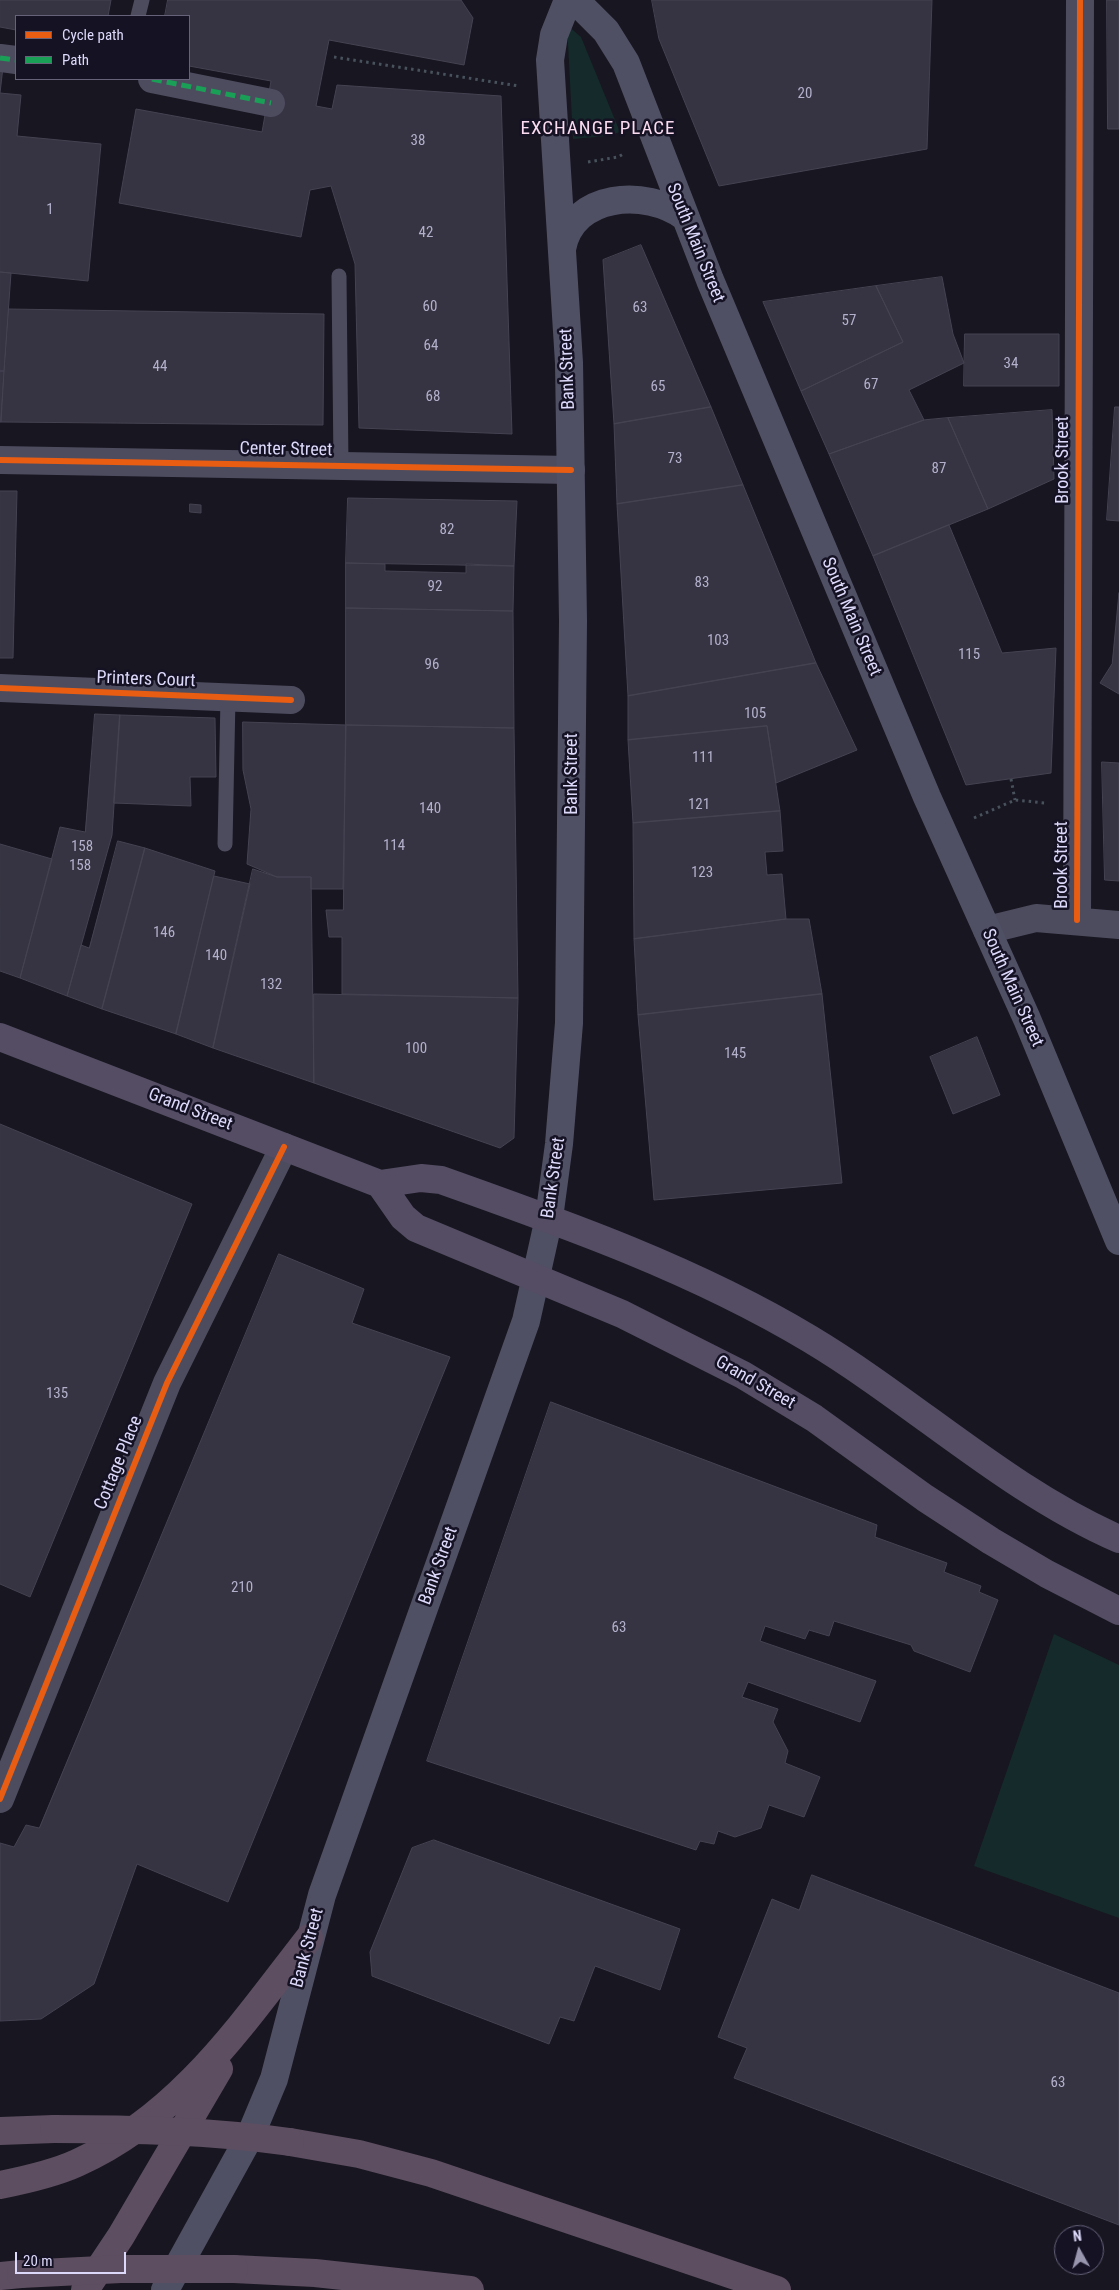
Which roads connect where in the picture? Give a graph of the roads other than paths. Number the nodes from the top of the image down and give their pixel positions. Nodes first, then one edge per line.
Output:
1 (142, 0) edge
2 (568, 0) edge
3 (575, 0) edge
4 (1080, 0) edge
5 (138, 15) edge
6 (0, 58) edge
7 (15, 60) edge
8 (157, 80) edge
9 (271, 103) dead end
10 (684, 217) junction
11 (562, 254) junction
12 (339, 276) dead end
13 (0, 460) edge
14 (341, 466) junction
15 (570, 470) junction
16 (0, 688) edge
17 (228, 698) junction
18 (291, 700) dead end
19 (225, 844) dead end
20 (1077, 920) junction
21 (1119, 925) edge
22 (987, 930) junction
23 (0, 1037) edge
24 (284, 1147) junction
25 (380, 1184) junction
26 (549, 1218) junction
27 (1119, 1241) edge
28 (537, 1279) junction
29 (1119, 1539) edge
30 (1119, 1611) edge
31 (0, 1799) edge
32 (309, 1938) junction
33 (254, 2009) junction
34 (0, 2131) edge
35 (0, 2185) edge
36 (10, 2275) edge
37 (84, 2290) edge
38 (165, 2290) edge
39 (470, 2290) edge
40 (777, 2290) edge

1 - 5 lane
2 - 11 main road, Bank Street
3 - 10 main road, South Main Street
4 - 20 street, Brook Street
6 - 7 street
8 - 9 street
10 - 11 main road
10 - 22 main road, South Main Street
11 - 15 main road, Bank Street
12 - 14 lane
13 - 14 street, Center Street
14 - 15 street, Center Street
15 - 26 main road, Bank Street
16 - 17 street, Printers Court
17 - 18 street, Printers Court
17 - 19 lane
20 - 21 street
20 - 22 street
22 - 27 main road, South Main Street
23 - 24 main road, Grand Street
24 - 25 main road, Grand Street
24 - 31 street, Cottage Place
25 - 26 main road, Grand Street
25 - 28 main road, Grand Street
26 - 28 main road, Bank Street
26 - 29 main road, Grand Street
28 - 30 main road, Grand Street
28 - 32 main road, Bank Street
32 - 33 highway
32 - 38 main road, Bank Street
33 - 35 highway
33 - 37 highway
34 - 40 highway, bridge
36 - 39 highway, bridge

